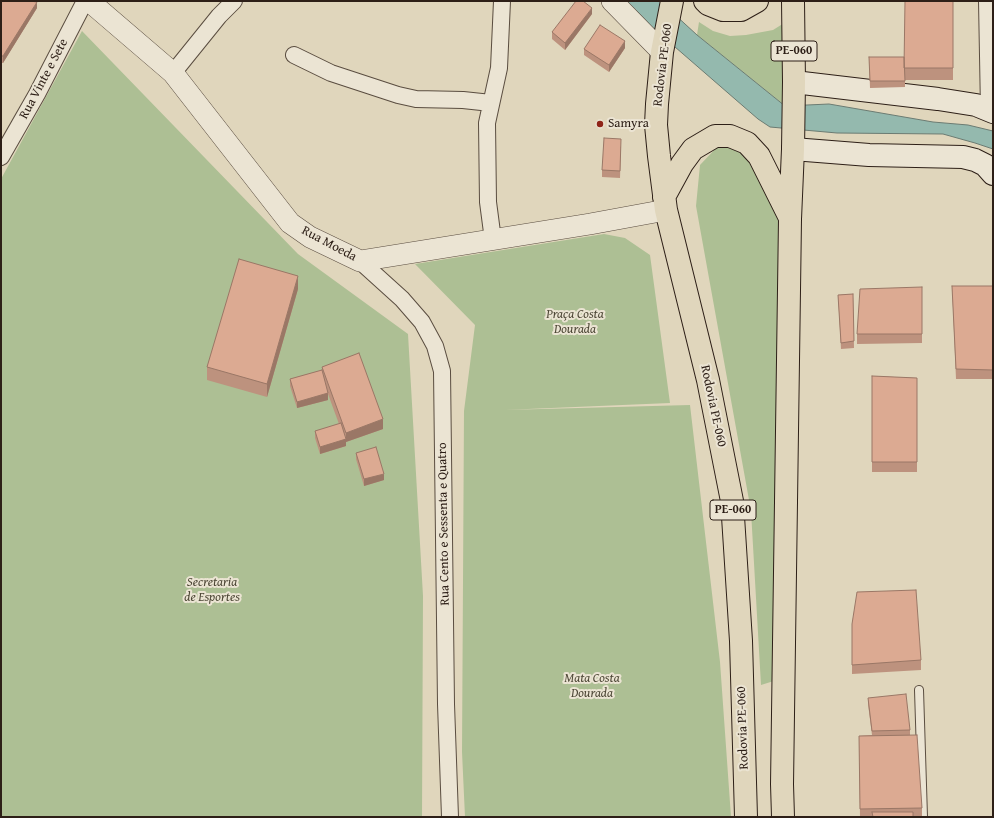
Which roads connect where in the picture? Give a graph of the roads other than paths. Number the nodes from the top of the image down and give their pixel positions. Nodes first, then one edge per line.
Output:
1 (85, 1) edge
2 (89, 1) edge
3 (234, 1) edge
4 (502, 1) edge
5 (612, 1) edge
6 (705, 1) edge
7 (757, 1) edge
8 (793, 1) edge
9 (987, 1) edge
10 (672, 4) edge
11 (663, 47) junction
12 (294, 54) dead end
13 (173, 73) junction
14 (794, 91) junction
15 (491, 103) junction
16 (991, 111) edge
17 (794, 141) junction
18 (3, 148) edge
19 (993, 174) edge
20 (665, 204) junction
21 (790, 219) junction
22 (493, 240) junction
23 (360, 261) junction
24 (919, 690) dead end
25 (450, 817) edge
26 (746, 817) edge
27 (783, 817) edge
28 (923, 817) edge

1 - 18 street, Rua Vinte e Sete
2 - 13 street, Rua Moeda
3 - 13 street
4 - 15 street
5 - 11 street
6 - 7 highway
8 - 14 highway, PE-060
9 - 16 street
10 - 11 highway, Rodovia PE-060 / PE-060
11 - 20 highway, Rodovia PE-060 / PE-060
12 - 15 street
13 - 23 street, Rua Moeda
14 - 16 main road
14 - 17 highway, PE-060
15 - 22 street
17 - 19 main road
17 - 21 highway, PE-060
20 - 21 highway
20 - 22 street, Rua Moeda
20 - 26 highway, Rodovia PE-060 / PE-060
21 - 27 highway, PE-060
22 - 23 street, Rua Moeda
23 - 25 street, Rua Cento e Sessenta e Quatro
24 - 28 lane

